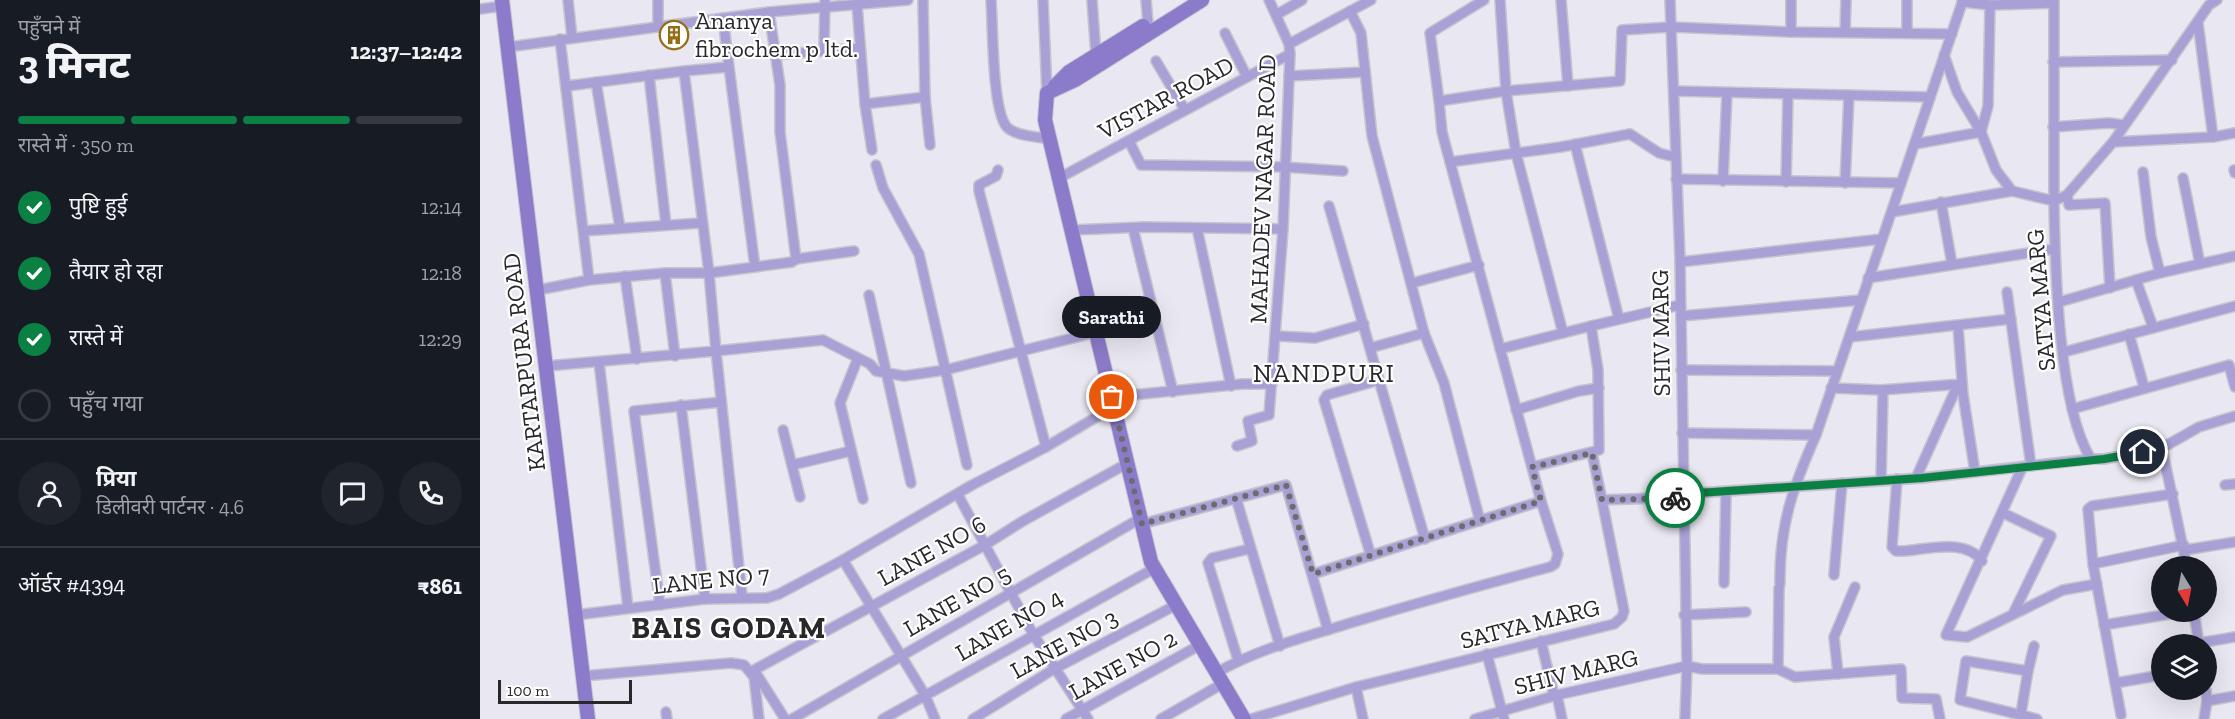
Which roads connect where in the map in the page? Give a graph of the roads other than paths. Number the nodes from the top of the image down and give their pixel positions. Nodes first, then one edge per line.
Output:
1 (568, 0) edge
2 (658, 0) edge
3 (908, 0) edge
4 (923, 0) edge
5 (991, 0) edge
6 (1043, 0) edge
7 (1092, 0) edge
8 (1146, 0) edge
9 (1185, 0) edge
10 (1202, 0) edge
11 (1269, 0) edge
12 (1302, 0) edge
13 (1371, 0) edge
14 (1484, 0) edge
15 (1500, 0) edge
16 (1561, 0) edge
17 (1670, 0) edge
18 (1791, 0) edge
19 (1846, 0) edge
20 (1907, 0) edge
21 (2217, 0) edge
22 (1962, 1) edge
23 (2054, 1) edge
24 (502, 3) edge
25 (824, 4) edge
26 (857, 5) junction
27 (1990, 5) junction
28 (480, 9) edge
29 (1350, 11) junction
30 (769, 12) junction
31 (1276, 15) junction
32 (723, 18) junction
33 (2198, 22) junction
34 (1148, 23) junction
35 (658, 26) junction
36 (1671, 27) junction
37 (1845, 32) junction
38 (1225, 33) dead end
39 (1791, 33) junction
40 (1907, 33) junction
41 (1952, 34) junction
42 (572, 37) junction
43 (560, 39) junction
44 (508, 47) junction
45 (860, 48) junction
46 (824, 49) junction
47 (1290, 49) junction
48 (775, 55) junction
49 (1096, 55) junction
50 (1944, 55) junction
51 (2172, 60) junction
52 (1156, 61) dead end
53 (2053, 62) junction
54 (729, 67) junction
55 (684, 71) junction
56 (1365, 72) junction
57 (649, 75) junction
58 (1289, 76) junction
59 (1247, 77) junction
60 (596, 82) junction
61 (567, 86) junction
62 (1568, 86) junction
63 (1506, 91) junction
64 (1674, 91) junction
65 (1047, 93) junction
66 (1727, 93) junction
67 (1788, 95) junction
68 (1849, 95) junction
69 (925, 97) junction
70 (1930, 97) junction
71 (1439, 101) junction
72 (865, 104) junction
73 (1185, 110) junction
74 (2124, 125) junction
75 (2054, 127) junction
76 (1981, 132) junction
77 (2235, 133) edge
78 (2213, 137) junction
79 (1050, 139) junction
80 (1129, 141) junction
81 (2113, 142) junction
82 (1575, 144) junction
83 (1915, 144) junction
84 (930, 145) dead end
85 (872, 150) dead end
86 (1516, 153) junction
87 (1675, 157) junction
88 (1450, 162) junction
89 (876, 165) dead end
90 (1284, 167) junction
91 (998, 170) dead end
92 (1343, 171) dead end
93 (2142, 172) dead end
94 (1061, 177) junction
95 (2183, 178) dead end
96 (1676, 179) junction
97 (1723, 181) junction
98 (1785, 182) junction
99 (1845, 183) junction
100 (1901, 183) junction
101 (2012, 191) junction
102 (2067, 195) junction
103 (2054, 201) junction
104 (1941, 202) junction
105 (1329, 206) dead end
106 (1892, 212) junction
107 (701, 222) junction
108 (666, 225) junction
109 (620, 228) junction
110 (1133, 228) junction
111 (1197, 228) junction
112 (1283, 229) junction
113 (1073, 230) junction
114 (584, 231) junction
115 (1882, 239) junction
116 (2054, 249) junction
117 (854, 251) dead end
118 (2235, 256) edge
119 (796, 259) junction
120 (1680, 262) junction
121 (1952, 264) junction
122 (2200, 264) junction
123 (1479, 266) junction
124 (755, 267) junction
125 (665, 273) junction
126 (709, 273) junction
127 (2160, 273) junction
128 (625, 276) junction
129 (1868, 278) junction
130 (589, 280) junction
131 (2136, 280) junction
132 (1412, 283) junction
133 (2110, 288) junction
134 (538, 290) junction
135 (2007, 292) dead end
136 (870, 296) dead end
137 (1861, 300) junction
138 (2059, 302) junction
139 (1680, 305) junction
140 (2235, 306) edge
141 (1680, 316) junction
142 (1619, 319) junction
143 (2011, 319) junction
144 (1364, 324) junction
145 (1591, 326) junction
146 (1958, 326) junction
147 (2153, 327) junction
148 (1097, 332) junction
149 (1424, 333) junction
150 (1563, 333) junction
151 (2129, 334) junction
152 (1277, 336) junction
153 (1850, 337) junction
154 (1370, 348) junction
155 (1500, 349) junction
156 (716, 351) junction
157 (1021, 352) junction
158 (2064, 352) junction
159 (675, 356) junction
160 (858, 358) junction
161 (637, 359) junction
162 (599, 362) junction
163 (2232, 364) edge
164 (547, 366) junction
165 (945, 370) junction
166 (1681, 370) junction
167 (1837, 371) junction
168 (886, 374) junction
169 (1379, 380) junction
170 (1272, 384) junction
171 (1962, 384) junction
172 (1231, 386) junction
173 (2144, 387) junction
174 (2235, 387) edge
175 (1599, 388) junction
176 (1831, 388) junction
177 (1883, 390) junction
178 (1173, 392) junction
179 (721, 402) junction
180 (1114, 402) junction
181 (681, 405) junction
182 (2072, 409) junction
183 (1516, 410) junction
184 (2235, 416) edge
185 (783, 430) dead end
186 (1682, 433) junction
187 (1816, 435) junction
188 (1237, 446) dead end
189 (1046, 447) junction
190 (2162, 448) junction
191 (851, 451) junction
192 (1592, 453) junction
193 (2091, 459) junction
194 (1128, 464) junction
195 (792, 465) junction
196 (967, 465) dead end
197 (1532, 467) junction
198 (2027, 467) junction
199 (1975, 472) junction
200 (1916, 478) junction
201 (1881, 480) junction
202 (1897, 480) junction
203 (911, 483) dead end
204 (1842, 483) junction
205 (1793, 488) junction
206 (1726, 492) junction
207 (2173, 494) junction
208 (958, 495) junction
209 (1683, 496) junction
210 (800, 497) dead end
211 (1236, 498) junction
212 (863, 499) dead end
213 (1602, 500) junction
214 (1541, 501) junction
215 (2003, 513) junction
216 (1142, 521) junction
217 (1480, 521) junction
218 (1425, 539) junction
219 (2235, 542) edge
220 (985, 545) junction
221 (2184, 547) junction
222 (1249, 549) junction
223 (1371, 556) junction
224 (2185, 556) edge
225 (843, 560) junction
226 (1982, 561) junction
227 (2093, 564) junction
228 (1155, 568) junction
229 (1313, 574) junction
230 (1834, 575) dead end
231 (1724, 583) dead end
232 (2097, 584) junction
233 (1855, 587) dead end
234 (1010, 593) junction
235 (742, 596) junction
236 (705, 599) junction
237 (660, 605) junction
238 (1176, 605) junction
239 (628, 608) junction
240 (870, 608) junction
241 (1746, 612) dead end
242 (2013, 614) junction
243 (576, 615) junction
244 (1684, 615) junction
245 (2151, 617) edge
246 (2104, 625) junction
247 (1328, 630) junction
248 (1033, 634) junction
249 (2235, 637) edge
250 (2217, 640) edge
251 (1540, 641) junction
252 (1200, 645) junction
253 (1280, 646) junction
254 (2034, 646) dead end
255 (1487, 654) junction
256 (899, 656) junction
257 (1238, 660) junction
258 (1687, 666) junction
259 (1054, 669) junction
260 (1778, 669) junction
261 (2028, 671) junction
262 (1838, 674) junction
263 (583, 676) junction
264 (2151, 677) edge
265 (1219, 679) junction
266 (2115, 683) junction
267 (1356, 687) junction
268 (925, 695) junction
269 (1556, 695) junction
270 (2235, 696) edge
271 (2207, 701) joint
272 (1082, 710) junction
273 (2021, 713) junction
274 (1504, 715) edge
275 (2121, 715) dead end
276 (588, 719) edge
277 (759, 719) edge
278 (785, 719) edge
279 (792, 719) edge
280 (883, 719) edge
281 (935, 719) edge
282 (973, 719) edge
283 (1066, 719) edge
284 (1088, 719) edge
285 (1161, 719) edge
286 (1244, 719) edge
287 (1251, 719) edge
288 (1363, 719) edge
289 (1475, 719) edge
290 (1562, 719) edge
291 (1685, 719) edge
292 (1940, 719) edge
293 (2037, 719) edge
294 (2204, 719) edge

1 - 42 street
2 - 35 street
3 - 26 street
4 - 69 street
5 - 79 street
6 - 65 street
7 - 49 street
8 - 34 street
9 - 34 street
10 - 65 street
11 - 31 street, MAHADEV NAGAR ROAD
12 - 31 street
13 - 29 street, VISTAR ROAD
14 - 71 street
15 - 63 street
16 - 62 street
17 - 36 street, SHIV MARG
18 - 39 street
19 - 37 street
20 - 40 street
21 - 33 street, SATYA MARG
22 - 27 street
22 - 41 street
23 - 27 street
23 - 53 street
24 - 28 street
24 - 44 street, KARTARPURA ROAD
25 - 26 street
25 - 30 street
25 - 46 street
26 - 45 street
27 - 76 street
29 - 47 street, VISTAR ROAD
29 - 56 street
30 - 32 street
30 - 48 street
31 - 47 street, MAHADEV NAGAR ROAD
32 - 35 street
32 - 54 street
33 - 51 street, SATYA MARG
33 - 78 street
34 - 49 street
35 - 42 street
36 - 39 street
36 - 62 street
36 - 64 street, SHIV MARG
37 - 39 street
37 - 40 street
38 - 59 street
40 - 41 street
41 - 50 street
42 - 43 street
43 - 44 street
43 - 61 street
44 - 134 street, KARTARPURA ROAD
45 - 46 street
45 - 72 street
46 - 48 street
47 - 58 street, MAHADEV NAGAR ROAD
47 - 59 street, VISTAR ROAD
48 - 119 street
49 - 65 street
50 - 70 street
50 - 76 street
51 - 53 street
51 - 74 street, SATYA MARG
52 - 73 street
53 - 75 street
54 - 55 street
54 - 124 street
55 - 57 street
55 - 107 street
56 - 58 street
56 - 132 street
57 - 60 street
57 - 108 street
58 - 90 street, MAHADEV NAGAR ROAD
59 - 73 street, VISTAR ROAD
60 - 61 street
60 - 109 street
61 - 114 street
62 - 63 street
63 - 71 street
63 - 86 street
64 - 66 street
64 - 87 street, SHIV MARG
65 - 79 street
66 - 67 street
66 - 97 street
67 - 68 street
67 - 98 street
68 - 70 street
68 - 99 street
69 - 72 street
69 - 84 street
70 - 83 street
71 - 88 street
72 - 85 street
73 - 80 street, VISTAR ROAD
74 - 75 street
74 - 81 street, SATYA MARG
75 - 103 street
76 - 83 street
76 - 101 street
77 - 78 street
78 - 81 street
79 - 94 street
80 - 90 street
80 - 94 street, VISTAR ROAD
81 - 102 street, SATYA MARG
82 - 86 street
82 - 87 street
82 - 142 street
83 - 100 street
86 - 88 street
86 - 150 street
87 - 96 street, SHIV MARG
88 - 123 street
89 - 165 street
90 - 92 street
90 - 112 street, MAHADEV NAGAR ROAD
91 - 157 street
93 - 127 street
94 - 113 street
95 - 122 street
96 - 97 street
96 - 120 street, SHIV MARG
97 - 98 street
98 - 99 street
99 - 100 street
100 - 106 street
101 - 103 street
101 - 104 street
102 - 103 street, SATYA MARG
102 - 133 street
103 - 116 street, SATYA MARG
104 - 106 street
104 - 121 street
105 - 144 street
106 - 115 street
107 - 108 street
107 - 126 street
108 - 109 street
109 - 114 street
110 - 111 street
110 - 113 street
110 - 178 street
111 - 112 street
111 - 172 street
112 - 152 street, MAHADEV NAGAR ROAD
113 - 148 street
114 - 130 street
115 - 120 street
115 - 129 street
116 - 121 street
116 - 138 street, SATYA MARG
117 - 119 street
118 - 122 street
119 - 124 street
120 - 139 street, SHIV MARG
121 - 129 street
122 - 127 street
123 - 132 street
123 - 155 street
124 - 126 street
125 - 126 street
125 - 128 street
125 - 159 street
126 - 156 street
127 - 131 street
128 - 130 street
128 - 161 street
129 - 137 street
130 - 134 street
131 - 133 street
131 - 147 street
132 - 149 street
133 - 138 street
134 - 164 street, KARTARPURA ROAD
135 - 143 street
136 - 168 street
137 - 141 street
137 - 153 street
138 - 158 street, SATYA MARG
139 - 141 street, SHIV MARG
139 - 142 street
140 - 147 street
141 - 166 street, SHIV MARG
142 - 145 street
143 - 146 street
143 - 198 street
144 - 152 street
144 - 154 street
145 - 150 street
145 - 175 street
146 - 153 street
146 - 171 street
147 - 151 street
148 - 157 street
148 - 180 street
149 - 154 street
149 - 217 street
150 - 155 street
151 - 158 street
151 - 173 street
152 - 170 street, MAHADEV NAGAR ROAD
153 - 167 street
154 - 169 street
155 - 183 street
156 - 159 street
156 - 160 street
156 - 179 street
157 - 165 street
157 - 189 street
158 - 182 street, SATYA MARG
159 - 161 street
160 - 168 street
160 - 191 street
161 - 162 street
162 - 164 street
162 - 239 street
163 - 173 street
163 - 174 street
164 - 243 street, KARTARPURA ROAD
165 - 168 street
165 - 196 street
166 - 167 street
166 - 186 street, SHIV MARG
167 - 176 street
168 - 203 street
169 - 218 street
169 - 223 street
170 - 172 street
170 - 188 street, MAHADEV NAGAR ROAD
171 - 177 street
171 - 199 street
171 - 200 street
172 - 178 street
173 - 182 street
175 - 183 street
175 - 192 street
176 - 177 street
176 - 187 street
177 - 201 street
178 - 180 street
179 - 181 street
179 - 235 street
180 - 189 street
180 - 194 street
181 - 236 street
181 - 237 street
182 - 193 street, SATYA MARG
183 - 197 street
184 - 190 street
185 - 195 street
186 - 187 street
186 - 209 street, SHIV MARG
187 - 205 street
189 - 208 street
190 - 193 street
190 - 207 street
191 - 195 street
191 - 212 street
192 - 197 street
192 - 213 street
193 - 198 street
194 - 216 street
194 - 220 street, LANE NO 6
195 - 210 street
197 - 214 street
198 - 199 street
198 - 215 street
199 - 200 street
200 - 202 street
201 - 202 street
201 - 204 street
202 - 226 street
204 - 205 street
204 - 230 street
205 - 206 street
205 - 260 street
206 - 209 street
206 - 231 street
207 - 221 street
207 - 227 street
208 - 220 street
208 - 225 street, LANE NO 7
209 - 213 street
209 - 244 street, SHIV MARG
211 - 216 street, LANE NO 5
211 - 222 street
211 - 229 street, LANE NO 5
213 - 251 street, SATYA MARG
214 - 217 street
214 - 247 street
215 - 226 street
215 - 242 street
216 - 228 street
216 - 234 street, LANE NO 5
217 - 218 street
218 - 223 street
219 - 221 street
220 - 234 street
220 - 240 street, LANE NO 6
221 - 224 street
221 - 227 street
222 - 253 street
222 - 257 street
223 - 229 street
225 - 235 street, LANE NO 7
225 - 240 street
226 - 242 street
227 - 232 street
228 - 238 street
228 - 248 street, LANE NO 4
229 - 247 street
232 - 242 street
232 - 246 street
233 - 262 street
234 - 248 street
234 - 256 street, LANE NO 5
235 - 236 street, LANE NO 7
236 - 237 street, LANE NO 7
237 - 239 street, LANE NO 7
238 - 252 street
238 - 259 street, LANE NO 3
239 - 243 street, LANE NO 7
240 - 256 street
240 - 278 street, LANE NO 6
241 - 244 street
243 - 263 street, KARTARPURA ROAD
244 - 258 street, SHIV MARG
245 - 246 street
246 - 266 street
247 - 253 street
248 - 259 street
248 - 268 street, LANE NO 4
249 - 250 street
251 - 255 street, SATYA MARG
251 - 269 street
252 - 265 street
252 - 272 street, LANE NO 2
253 - 257 street
254 - 261 street
255 - 267 street, SATYA MARG
255 - 274 street
256 - 268 street
256 - 279 street, LANE NO 5
257 - 265 street
258 - 260 street, SHIV MARG
258 - 269 street, SHIV MARG
258 - 291 street, SHIV MARG
259 - 272 street
259 - 282 street, LANE NO 3
260 - 262 street, SHIV MARG
261 - 273 street
261 - 273 street
262 - 292 street, SHIV MARG
263 - 276 street, KARTARPURA ROAD
263 - 277 street
264 - 266 street
265 - 285 street
265 - 286 street
266 - 275 street
267 - 287 street, SATYA MARG
267 - 288 street
268 - 280 street, LANE NO 4
268 - 281 street
269 - 274 street, SHIV MARG
269 - 290 street
270 - 271 street
271 - 294 street
272 - 283 street, LANE NO 2
272 - 284 street
273 - 293 street
274 - 289 street, SHIV MARG

